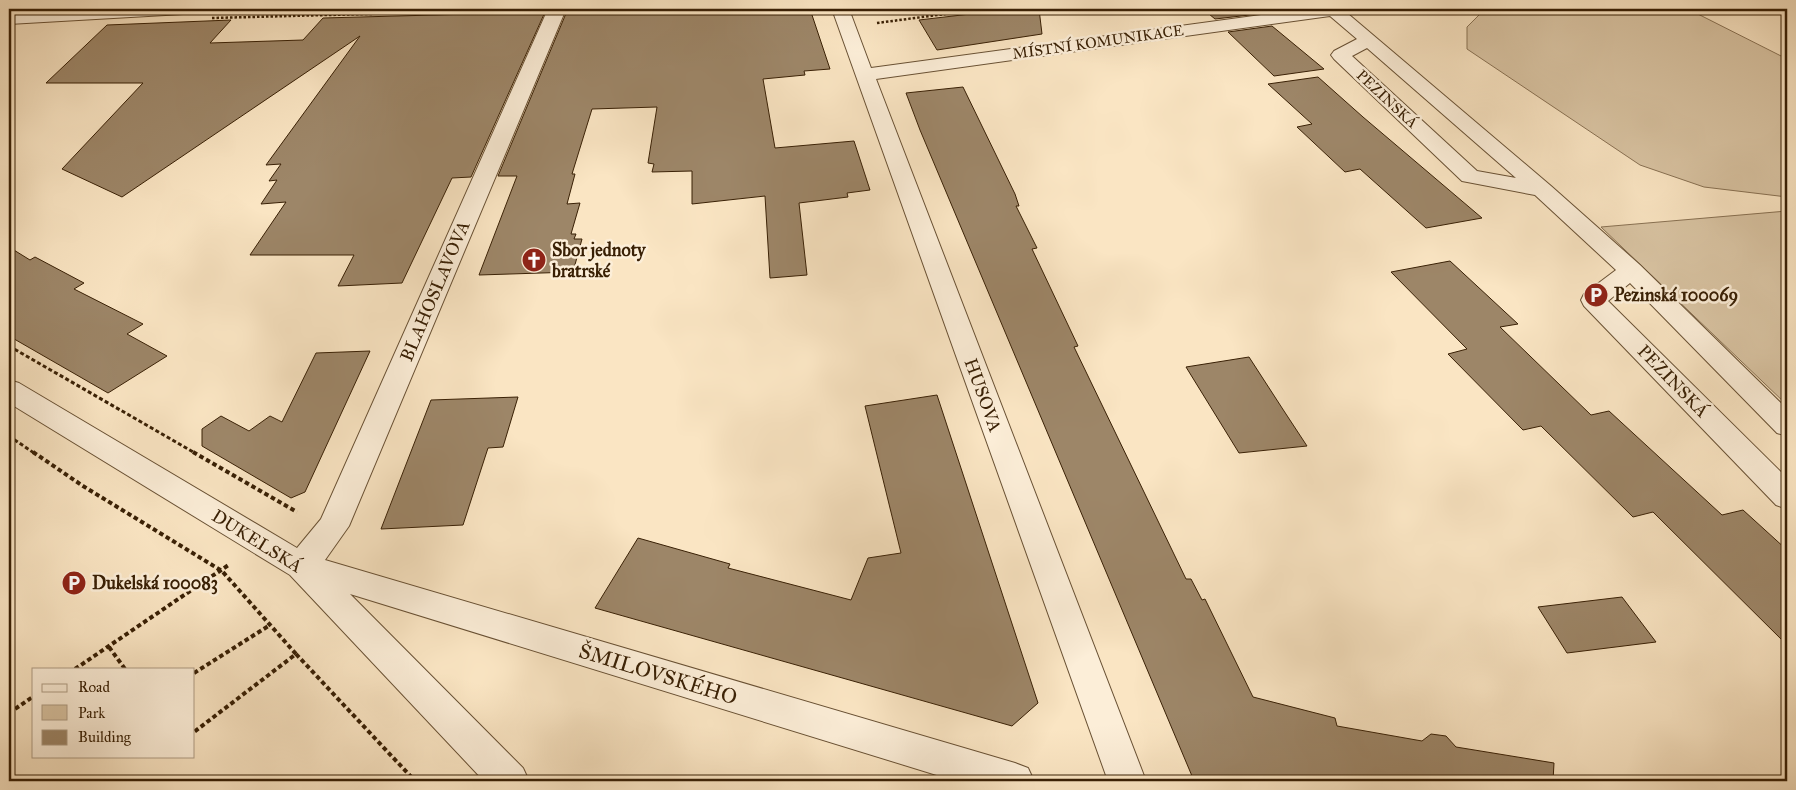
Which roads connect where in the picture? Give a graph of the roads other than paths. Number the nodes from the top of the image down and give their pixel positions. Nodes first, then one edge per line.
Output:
1 (182, 9) edge
2 (557, 9) edge
3 (840, 9) edge
4 (1335, 9) edge
5 (98, 11) edge
6 (9, 19) edge
7 (1369, 40) junction
8 (864, 75) junction
9 (1542, 190) junction
10 (1632, 270) junction
11 (9, 390) edge
12 (1787, 426) edge
13 (1787, 497) edge
14 (301, 566) junction
15 (510, 781) edge
16 (1015, 781) edge
17 (1126, 781) edge

1 - 5 street
2 - 14 street, BLAHOSLAVOVA
3 - 8 street, HUSOVA
4 - 7 street, PEZINSKÁ
4 - 8 street, MÍSTNÍ KOMUNIKACE
5 - 6 street
7 - 9 street, PEZINSKÁ
7 - 9 street, PEZINSKÁ
8 - 17 street, HUSOVA
9 - 10 street, PEZINSKÁ
10 - 12 street, PEZINSKÁ
10 - 13 street, PEZINSKÁ
11 - 14 street, DUKELSKÁ
14 - 15 street, DUKELSKÁ
14 - 16 street, ŠMILOVSKÉHO

